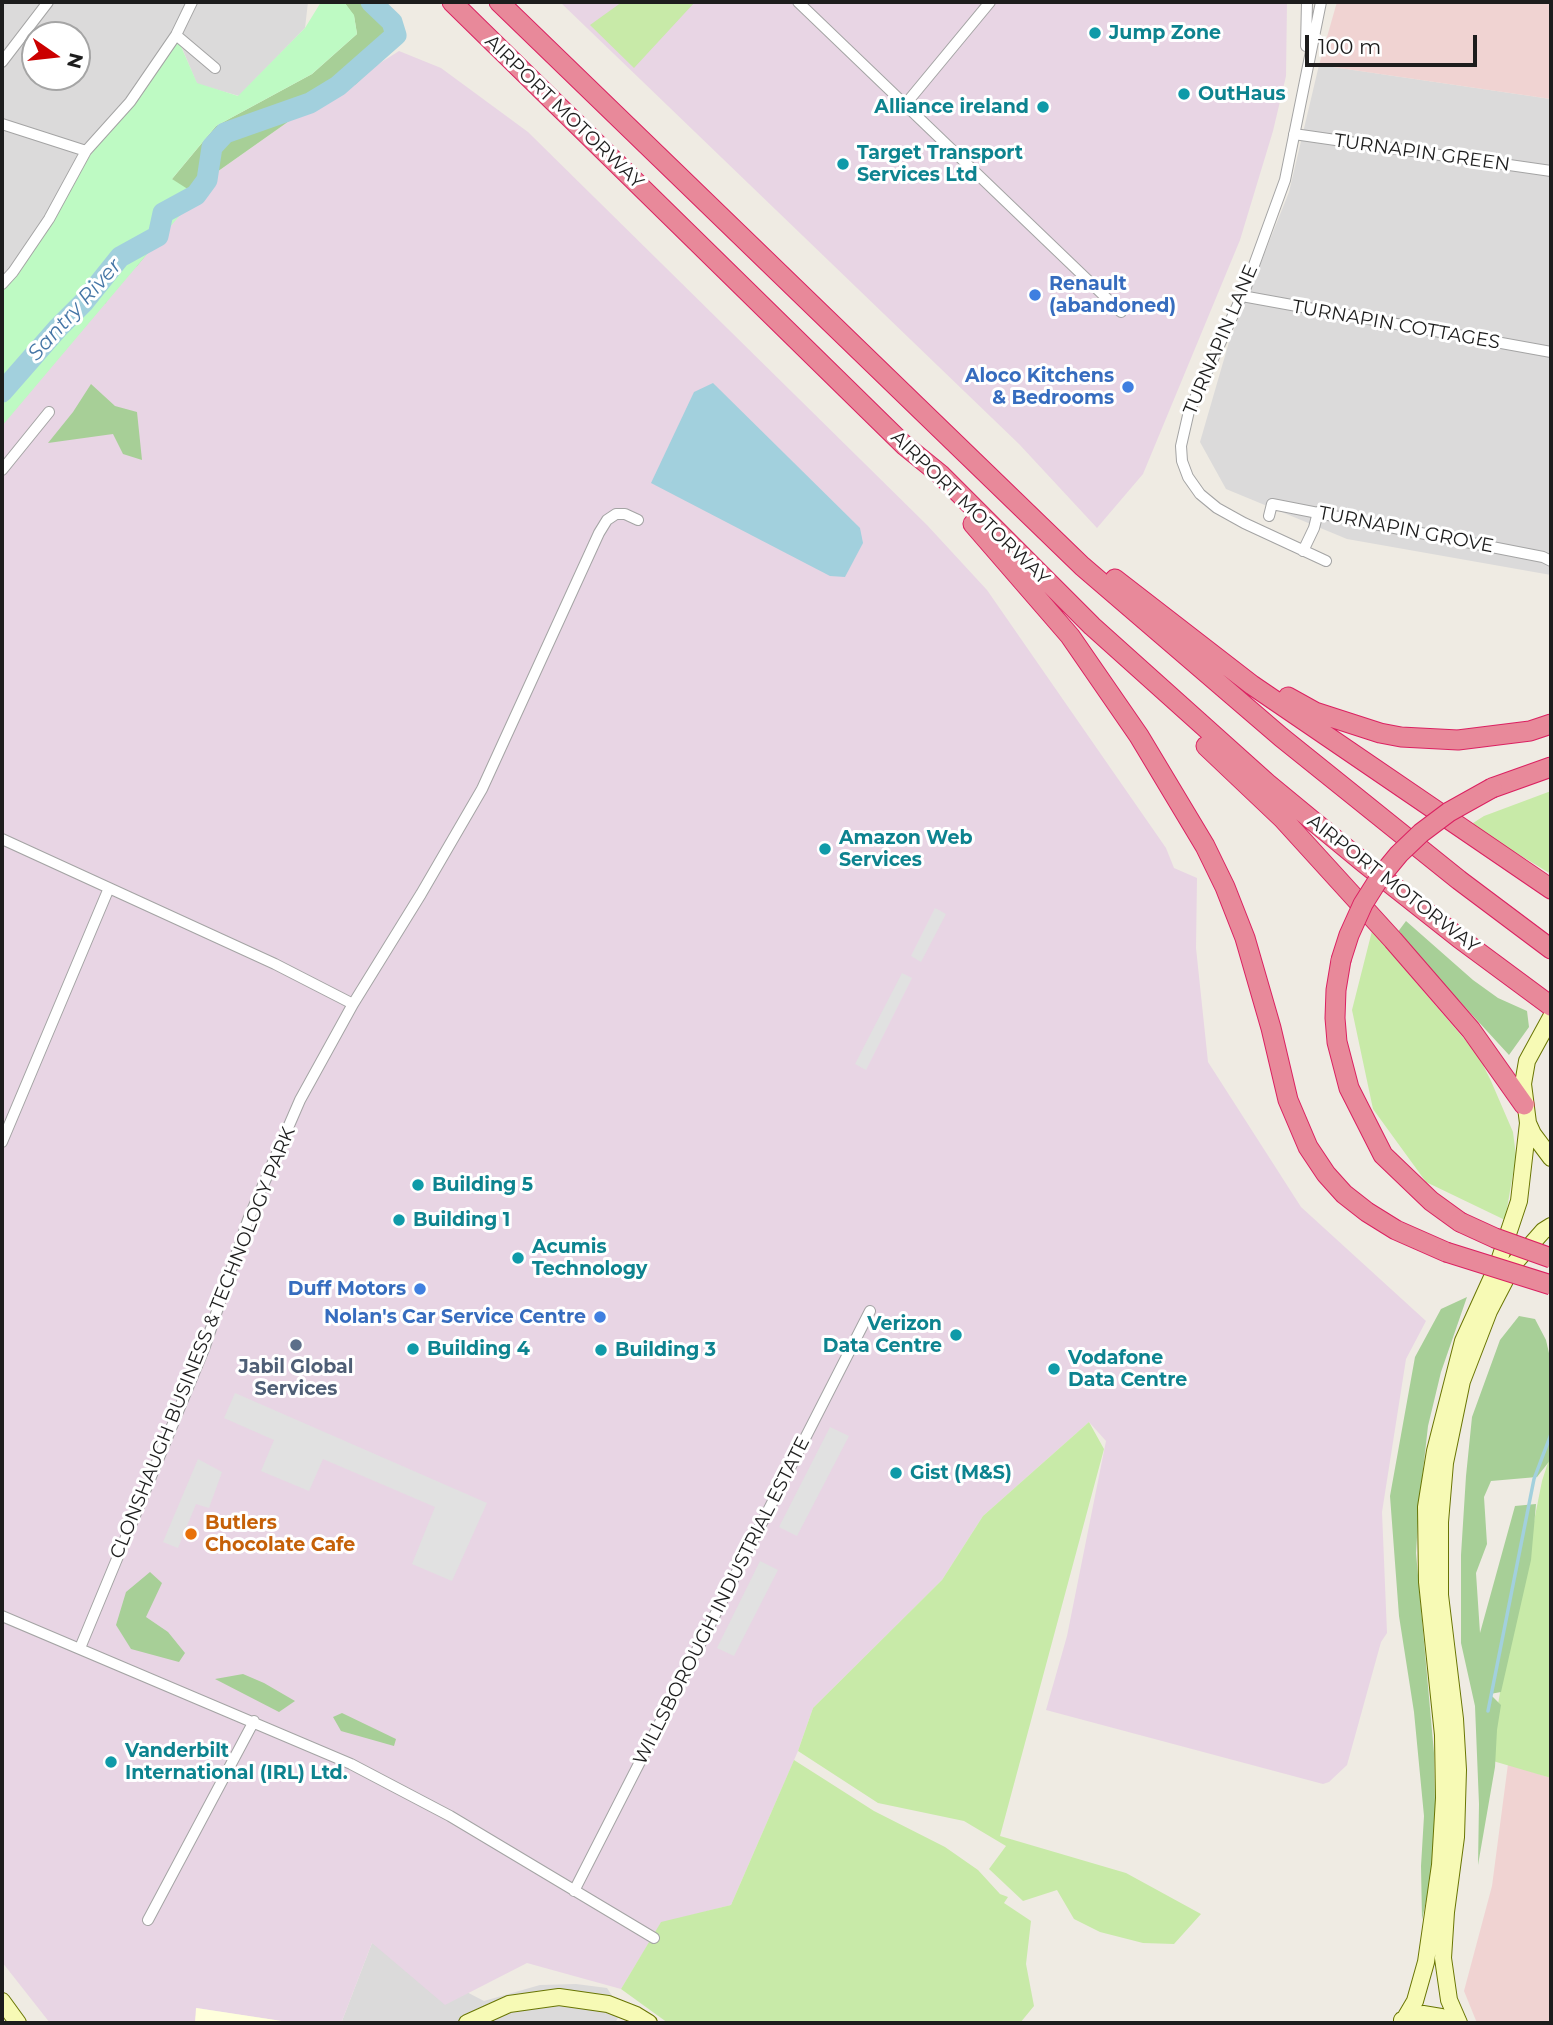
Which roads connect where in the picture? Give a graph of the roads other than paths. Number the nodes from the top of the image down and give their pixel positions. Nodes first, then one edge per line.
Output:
1 (48, 2) edge
2 (192, 2) edge
3 (452, 2) edge
4 (499, 2) edge
5 (798, 2) edge
6 (990, 2) edge
7 (1307, 2) edge
8 (1321, 2) edge
9 (176, 35) junction
10 (2, 62) edge
11 (215, 68) dead end
12 (1306, 70) junction
13 (904, 106) junction
14 (2, 124) edge
15 (1294, 135) junction
16 (86, 151) junction
17 (1551, 171) edge
18 (2, 284) edge
19 (1242, 296) junction
20 (1121, 312) dead end
21 (1551, 352) edge
22 (49, 412) dead end
23 (904, 445) junction
24 (967, 455) junction
25 (2, 470) edge
26 (1318, 512) junction
27 (1269, 516) dead end
28 (638, 520) dead end
29 (1303, 551) junction
30 (1325, 561) dead end
31 (1551, 561) edge
32 (1092, 626) junction
33 (1217, 656) junction
34 (1551, 724) edge
35 (1551, 767) edge
36 (2, 839) edge
37 (109, 888) junction
38 (1551, 889) edge
39 (1551, 949) edge
40 (353, 1004) junction
41 (1550, 1015) edge
42 (1526, 1114) junction
43 (2, 1142) edge
44 (1551, 1158) edge
45 (1551, 1226) edge
46 (1551, 1258) edge
47 (1551, 1285) edge
48 (870, 1311) dead end
49 (2, 1616) edge
50 (80, 1648) junction
51 (254, 1721) junction
52 (574, 1891) junction
53 (148, 1920) dead end
54 (654, 1938) dead end
55 (2, 2001) edge
56 (1401, 2021) edge
57 (18, 2023) edge
58 (467, 2023) edge
59 (649, 2023) edge
60 (1453, 2023) edge
61 (1459, 2023) edge

1 - 10 street
2 - 9 street
3 - 23 highway, AIRPORT MOTORWAY
4 - 24 highway, AIRPORT MOTORWAY
5 - 13 street
6 - 13 street
7 - 12 street, TURNAPIN LANE
8 - 12 street, TURNAPIN LANE
9 - 11 street
9 - 16 street
12 - 15 street, TURNAPIN LANE
13 - 20 street
14 - 16 street
15 - 17 street, TURNAPIN GREEN
15 - 19 street, TURNAPIN LANE
16 - 18 street
19 - 21 street, TURNAPIN COTTAGES
19 - 29 street, TURNAPIN LANE
22 - 25 street
23 - 32 highway, AIRPORT MOTORWAY
23 - 47 highway, bridge
24 - 33 highway
24 - 39 highway, AIRPORT MOTORWAY
26 - 27 street, TURNAPIN GROVE
26 - 29 street
26 - 31 street, TURNAPIN GROVE
28 - 40 street, CLONSHAUGH BUSINESS & TECHNOLOGY PARK
29 - 30 street, TURNAPIN LANE
32 - 41 highway, AIRPORT MOTORWAY
32 - 42 highway
33 - 34 highway
33 - 38 highway
35 - 46 highway, bridge
36 - 37 street
37 - 40 street
37 - 43 street
40 - 50 street, CLONSHAUGH BUSINESS & TECHNOLOGY PARK
41 - 42 main road
42 - 44 main road
42 - 56 main road
45 - 61 main road
48 - 52 street, WILLSBOROUGH INDUSTRIAL ESTATE
49 - 50 street
50 - 51 street
51 - 52 street
51 - 53 street
52 - 54 street
55 - 57 main road
56 - 60 main road
58 - 59 main road

